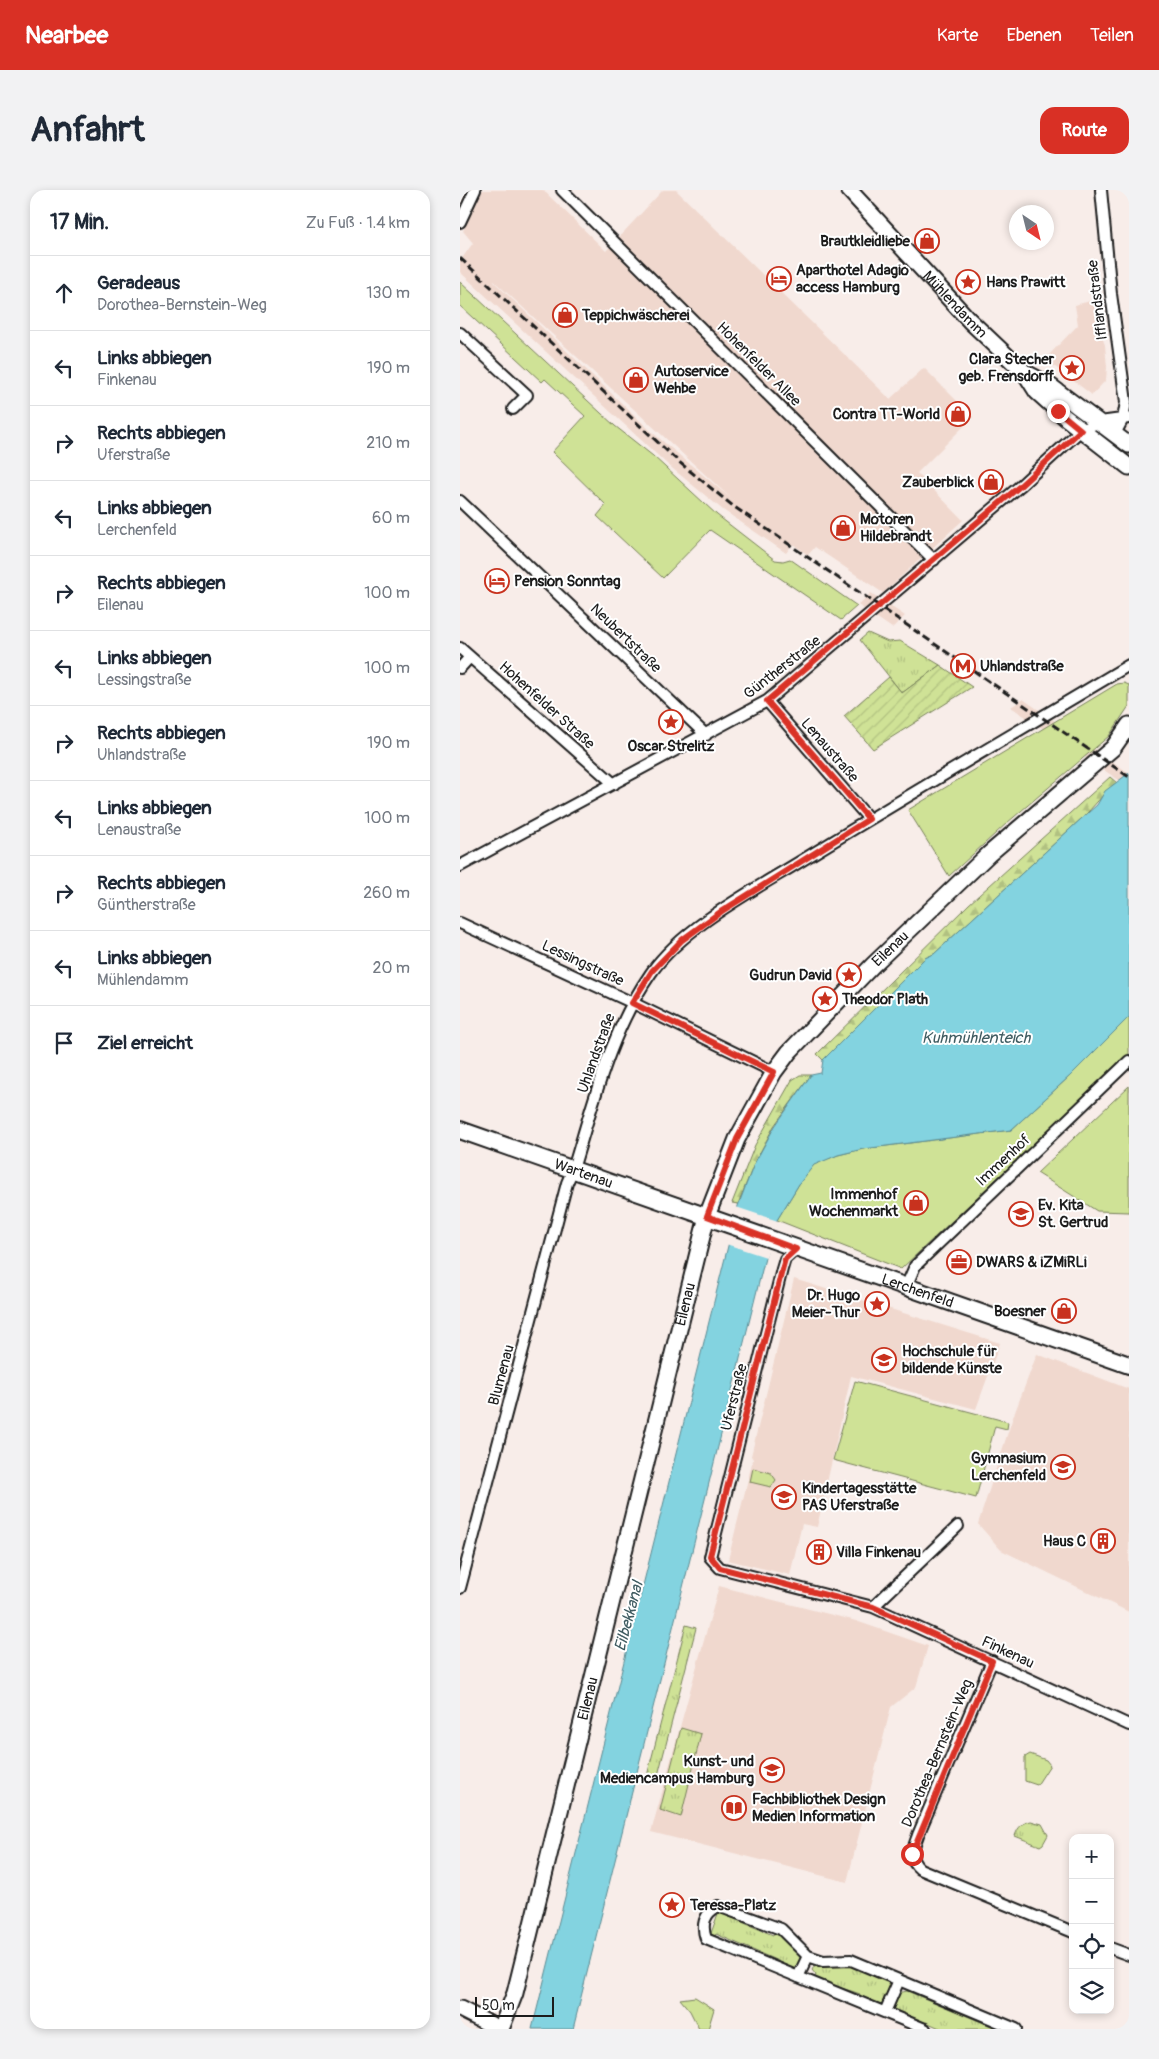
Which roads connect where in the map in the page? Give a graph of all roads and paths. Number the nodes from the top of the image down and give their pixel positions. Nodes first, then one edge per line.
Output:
1 (475, 190) edge
2 (562, 190) edge
3 (849, 190) edge
4 (1101, 190) edge
5 (460, 222) edge
6 (460, 333) edge
7 (1024, 373) junction
8 (1128, 404) edge
9 (513, 409) dead end
10 (1126, 418) edge
11 (1100, 422) junction
12 (1081, 430) junction
13 (1115, 434) junction
14 (1127, 455) edge
15 (460, 500) edge
16 (934, 560) junction
17 (460, 648) edge
18 (470, 657) junction
19 (460, 668) edge
20 (1126, 670) edge
21 (767, 701) junction
22 (1129, 726) edge
23 (706, 735) junction
24 (614, 784) junction
25 (869, 819) junction
26 (460, 866) edge
27 (460, 922) edge
28 (632, 1003) junction
29 (1129, 1061) edge
30 (774, 1072) junction
31 (460, 1130) edge
32 (573, 1170) junction
33 (707, 1216) junction
34 (796, 1249) junction
35 (906, 1287) junction
36 (1129, 1365) edge
37 (958, 1526) dead end
38 (710, 1556) joint
39 (460, 1588) edge
40 (873, 1607) junction
41 (992, 1661) junction
42 (1129, 1725) edge
43 (1069, 1930) edge
44 (1114, 1949) edge
45 (1129, 1955) edge
46 (808, 1956) junction
47 (798, 1977) junction
48 (899, 1980) junction
49 (460, 2009) edge
50 (885, 2012) junction
51 (1010, 2028) edge
52 (500, 2029) edge
53 (926, 2029) edge

1 - 5 street
2 - 16 street, Hohenfelder Allee
3 - 7 street, Mühlendamm
4 - 8 street, Ifflandstraße
6 - 9 street
7 - 11 street, Mühlendamm
7 - 12 street, Mühlendamm
8 - 10 street, Ifflandstraße
10 - 11 street, Güntherstraße
10 - 13 street, Ifflandstraße
11 - 12 street, Güntherstraße
11 - 13 street, Mühlendamm
12 - 14 street, Mühlendamm
12 - 16 street, Güntherstraße
13 - 14 street, Mühlendamm
15 - 23 street, Neubertstraße
16 - 21 street, Güntherstraße
17 - 18 street, Hohenfelder Straße
18 - 19 street
18 - 24 street, Hohenfelder Straße
20 - 25 street, Uhlandstraße
21 - 23 street, Güntherstraße
21 - 25 street, Lenaustraße
22 - 30 street, Eilenau
23 - 24 street, Güntherstraße
24 - 26 street, Güntherstraße
25 - 28 street, Uhlandstraße
27 - 28 street, Lessingstraße
28 - 30 street, Lessingstraße
28 - 32 street, Uhlandstraße
29 - 35 street, Immenhof
30 - 33 street, Eilenau
31 - 32 main road, Wartenau
32 - 33 main road, Wartenau
32 - 39 street, Blumenau
33 - 34 main road, Lerchenfeld
33 - 52 street, Eilenau
34 - 35 main road, Lerchenfeld
34 - 38 street, Uferstraße
35 - 36 main road, Lerchenfeld
37 - 40 street
38 - 40 street, Finkenau
40 - 41 street, Finkenau
41 - 42 street, Finkenau
41 - 43 street, Dorothea-Bernstein-Weg
44 - 45 street
46 - 47 street
46 - 47 street
46 - 48 street
47 - 50 street
48 - 50 street
48 - 51 street
49 - 52 street
50 - 53 street

